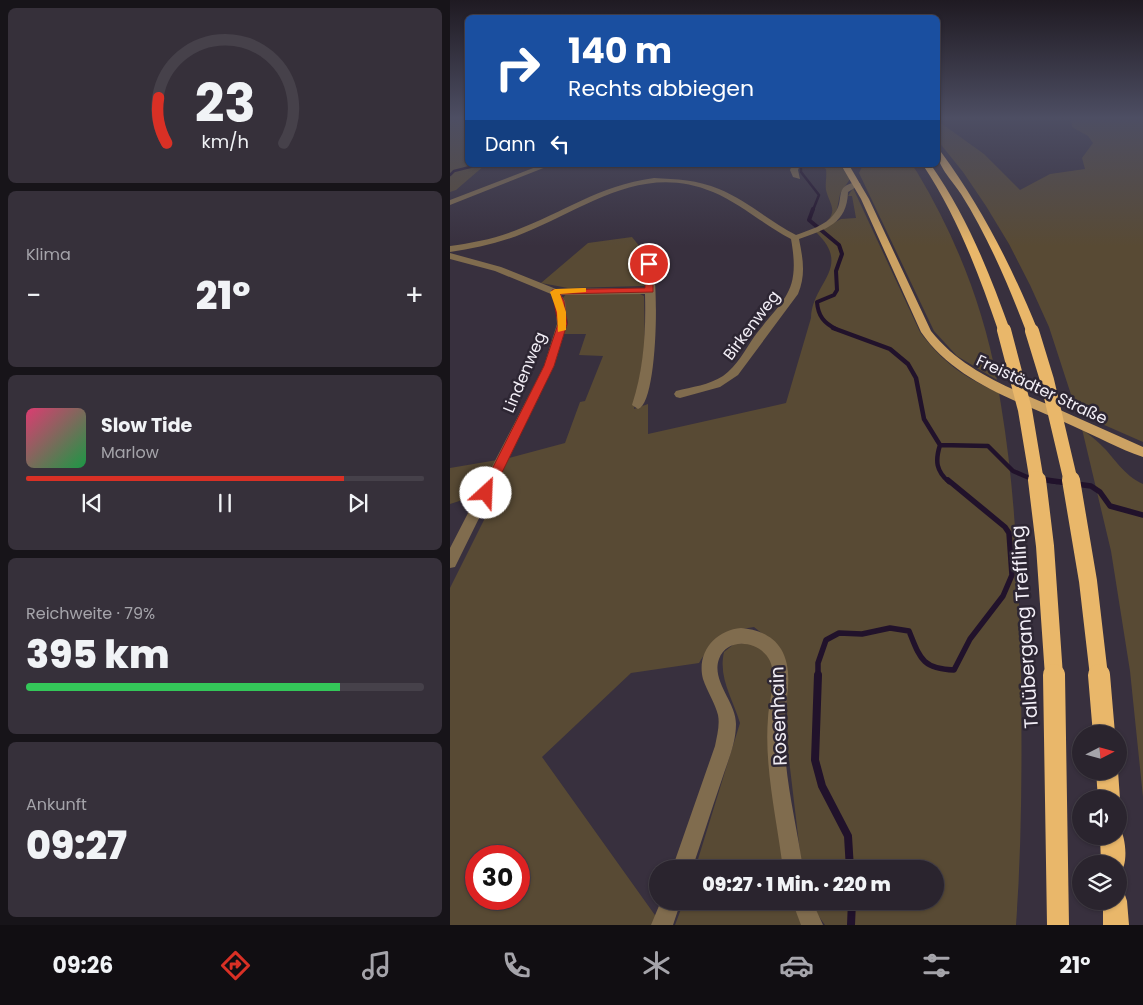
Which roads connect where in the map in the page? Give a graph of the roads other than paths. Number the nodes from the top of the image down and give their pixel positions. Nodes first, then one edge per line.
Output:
1 (943, 160) edge
2 (542, 167) edge
3 (795, 167) edge
4 (846, 167) edge
5 (928, 167) edge
6 (797, 177) dead end
7 (857, 184) junction
8 (450, 202) edge
9 (795, 238) junction
10 (450, 249) edge
11 (450, 256) edge
12 (649, 264) dead end
13 (650, 291) junction
14 (555, 292) junction
15 (680, 394) dead end
16 (638, 405) dead end
17 (1138, 450) edge
18 (450, 562) edge
19 (1103, 725) edge
20 (685, 860) edge
21 (792, 860) edge
22 (668, 910) edge
23 (806, 910) edge
24 (1115, 910) edge
25 (662, 925) edge
26 (812, 925) edge
27 (1058, 925) edge
28 (1116, 925) edge

1 - 19 highway, bridge
2 - 8 street
3 - 6 street
4 - 7 main road, Freistädter Straße
5 - 27 highway, Talübergang Treffling, bridge
7 - 9 street
7 - 17 main road, Freistädter Straße
9 - 10 street
9 - 15 street, Birkenweg
11 - 14 street
12 - 13 street
13 - 14 street
13 - 16 street
14 - 18 street, Lindenweg
20 - 21 street, Rosenhain
22 - 25 street
23 - 26 street
24 - 28 highway

